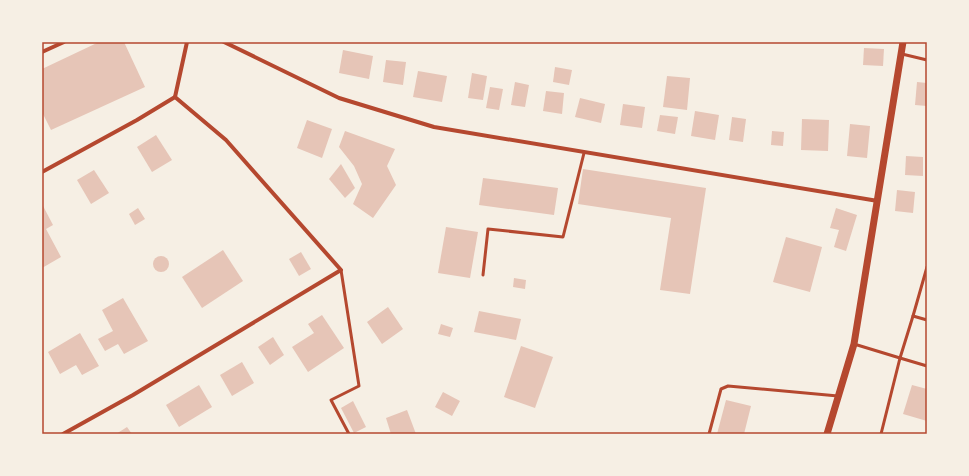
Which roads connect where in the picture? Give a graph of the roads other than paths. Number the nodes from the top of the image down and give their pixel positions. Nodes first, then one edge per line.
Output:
1 (64, 42) edge
2 (186, 42) edge
3 (224, 42) edge
4 (903, 42) edge
5 (42, 52) edge
6 (902, 53) junction
7 (927, 60) edge
8 (175, 97) junction
9 (584, 153) junction
10 (42, 172) edge
11 (879, 201) junction
12 (927, 267) edge
13 (341, 270) junction
14 (483, 275) dead end
15 (913, 316) junction
16 (927, 320) edge
17 (854, 344) junction
18 (900, 358) junction
19 (927, 366) edge
20 (838, 396) junction
21 (64, 434) edge
22 (349, 434) edge
23 (710, 434) edge
24 (827, 434) edge
25 (881, 434) edge

1 - 5 street
2 - 8 street
3 - 9 street
4 - 6 street
6 - 7 lane
6 - 11 street
8 - 10 street
8 - 13 street
9 - 11 street
9 - 14 lane
11 - 17 street
12 - 15 lane
13 - 21 street
13 - 22 lane
15 - 16 lane
15 - 18 lane
17 - 18 lane
17 - 20 street
18 - 19 lane
18 - 25 lane
20 - 23 lane
20 - 24 street

